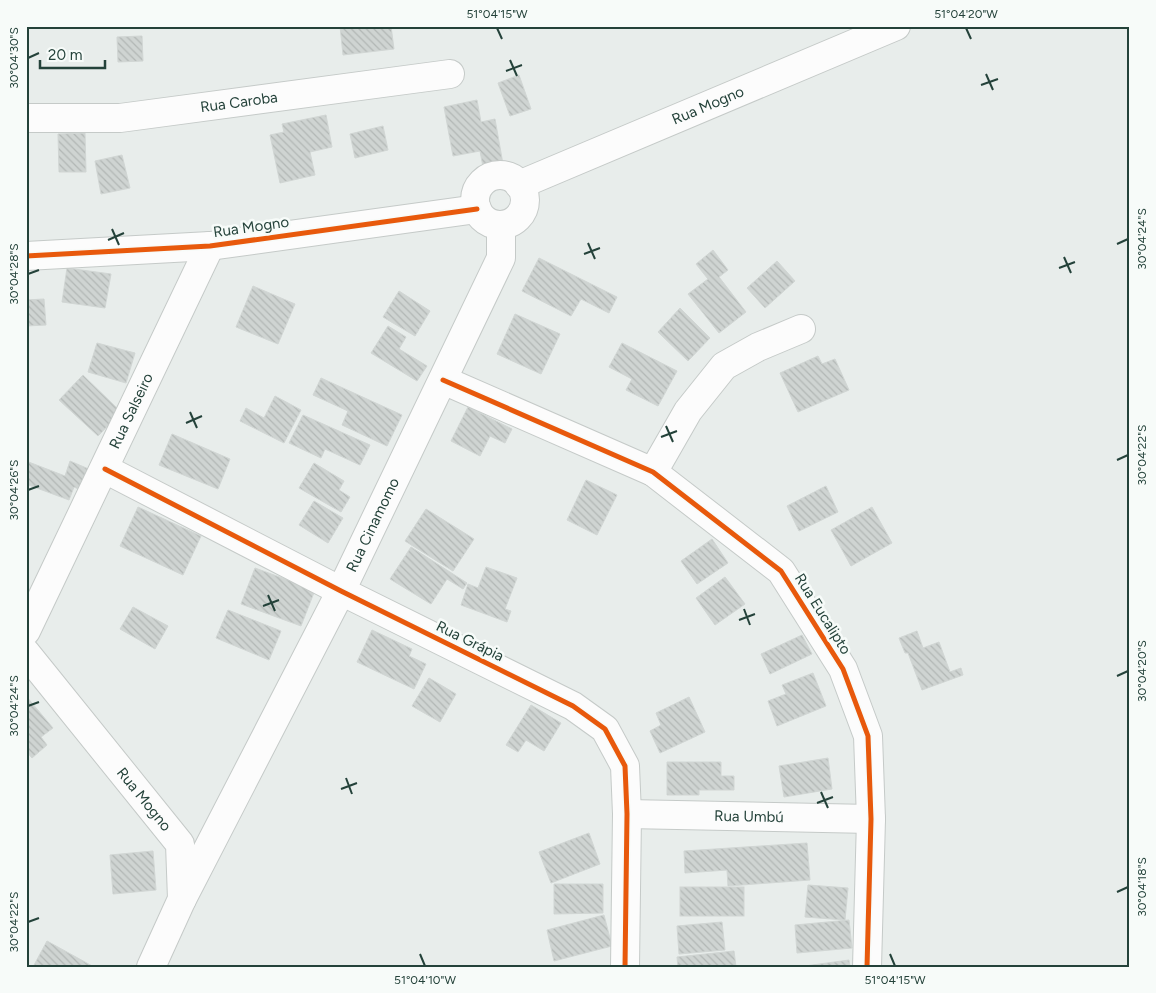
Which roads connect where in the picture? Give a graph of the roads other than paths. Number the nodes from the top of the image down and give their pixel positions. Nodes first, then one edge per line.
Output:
1 (896, 26) edge
2 (450, 74) dead end
3 (26, 118) edge
4 (519, 185) junction
5 (477, 210) junction
6 (501, 225) junction
7 (210, 246) junction
8 (26, 256) edge
9 (801, 329) dead end
10 (443, 380) junction
11 (105, 469) junction
12 (653, 472) junction
13 (341, 591) junction
14 (26, 632) edge
15 (26, 653) edge
16 (627, 814) junction
17 (871, 819) junction
18 (182, 899) junction
19 (151, 967) edge
20 (625, 967) edge
21 (866, 967) edge

1 - 4 street, Rua Mogno
2 - 3 street, Rua Caroba
4 - 5 street
4 - 6 street
5 - 6 street
5 - 7 street, Rua Mogno
6 - 10 street, Rua Cinamomo
7 - 8 street, Rua Mogno
7 - 11 street, Rua Salseiro
9 - 12 street
10 - 12 street, Rua Eucalipto
10 - 13 street, Rua Cinamomo
11 - 13 street, Rua Grápia
11 - 14 street, Rua Salseiro
12 - 17 street, Rua Eucalipto
13 - 16 street, Rua Grápia
13 - 18 street, Rua Cinamomo
15 - 18 street, Rua Mogno
16 - 17 street, Rua Umbú
16 - 20 street, Rua Grápia
17 - 21 street, Rua Eucalipto
18 - 19 street, Rua Mogno

